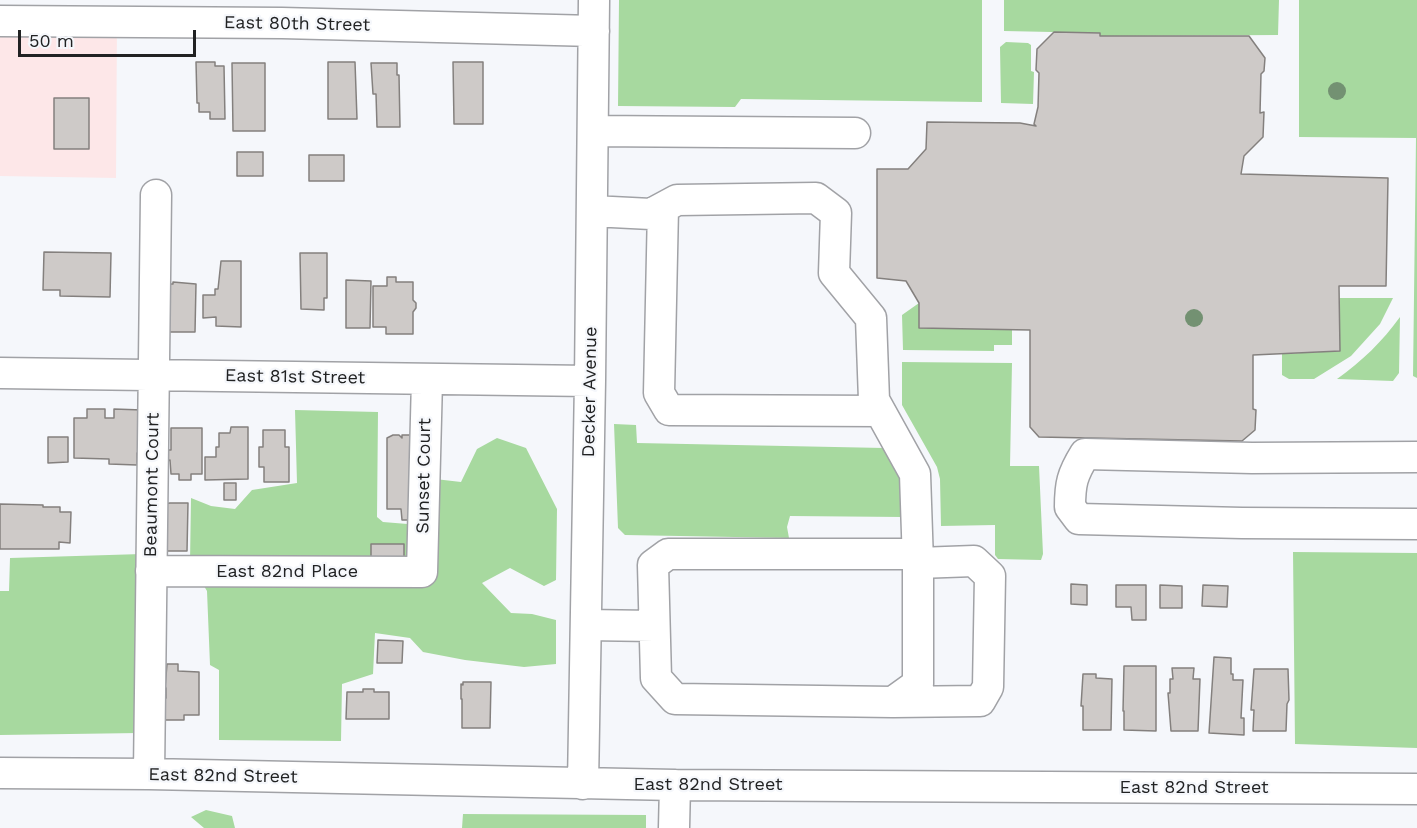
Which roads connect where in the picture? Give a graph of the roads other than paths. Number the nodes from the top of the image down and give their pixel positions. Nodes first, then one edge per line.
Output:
1 (594, 0) edge
2 (283, 12) edge
3 (0, 21) edge
4 (594, 31) junction
5 (593, 131) junction
6 (855, 133) dead end
7 (156, 195) dead end
8 (663, 208) junction
9 (592, 211) junction
10 (0, 373) edge
11 (154, 375) junction
12 (427, 380) junction
13 (591, 381) junction
14 (880, 411) junction
15 (1417, 458) edge
16 (1417, 524) edge
17 (918, 559) junction
18 (151, 571) junction
19 (422, 572) joint
20 (586, 625) junction
21 (654, 626) junction
22 (893, 702) junction
23 (0, 773) edge
24 (149, 774) junction
25 (583, 784) junction
26 (675, 785) junction
27 (1417, 789) edge
28 (674, 828) edge

1 - 4 street, Decker Avenue
2 - 3 street, East 80th Street
2 - 4 street, East 80th Street
4 - 5 street, Decker Avenue
5 - 6 street
5 - 9 street, Decker Avenue
7 - 11 street, Beaumont Court
8 - 9 street
8 - 14 street
8 - 14 street
9 - 13 street, Decker Avenue
10 - 11 street, East 81st Street
11 - 12 street, East 81st Street
11 - 18 street, Beaumont Court
12 - 13 street, East 81st Street
12 - 19 street, Sunset Court
13 - 20 street, Decker Avenue
14 - 17 street
15 - 16 street
17 - 21 street
17 - 22 street
17 - 22 street
18 - 19 street, East 82nd Place
18 - 24 street, Beaumont Court
20 - 21 street
20 - 25 street, Decker Avenue
21 - 22 street
23 - 24 street, East 82nd Street
24 - 25 street, East 82nd Street
25 - 26 street, East 82nd Street
26 - 27 street, East 82nd Street
26 - 28 street

